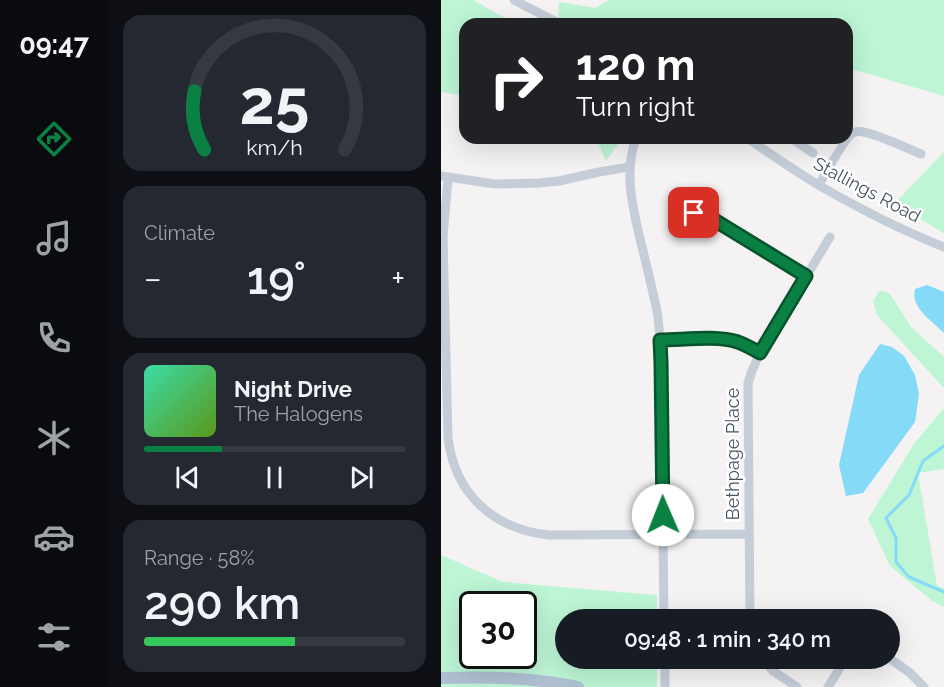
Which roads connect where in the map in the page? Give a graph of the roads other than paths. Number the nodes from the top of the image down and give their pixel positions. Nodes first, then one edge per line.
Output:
1 (514, 0) edge
2 (548, 18) edge
3 (853, 133) edge
4 (634, 144) edge
5 (756, 144) edge
6 (800, 144) edge
7 (844, 144) edge
8 (813, 153) dead end
9 (921, 154) dead end
10 (629, 167) junction
11 (445, 177) edge
12 (819, 185) junction
13 (681, 214) dead end
14 (830, 237) dead end
15 (944, 247) edge
16 (806, 276) junction
17 (660, 340) junction
18 (760, 353) junction
19 (444, 438) edge
20 (749, 534) junction
21 (663, 535) junction
22 (664, 609) edge
23 (750, 609) edge
24 (900, 666) edge
25 (665, 669) edge
26 (771, 669) edge
27 (839, 669) edge
28 (441, 678) edge
29 (577, 687) edge
30 (665, 687) edge
31 (797, 687) edge
32 (828, 687) edge
33 (924, 687) edge

1 - 2 street
3 - 9 street
4 - 10 street
5 - 12 street, Stallings Road
6 - 8 street
7 - 12 street
10 - 11 street
10 - 17 street
11 - 19 street
12 - 15 street, Stallings Road
13 - 16 street
14 - 16 street, Bethpage Place
16 - 18 street, Bethpage Place
17 - 18 street
17 - 21 street
18 - 20 street, Bethpage Place
19 - 21 street
20 - 21 street
20 - 23 street, Bethpage Place
21 - 22 street
24 - 33 street
25 - 30 street
26 - 31 street
27 - 32 street
28 - 29 main road

